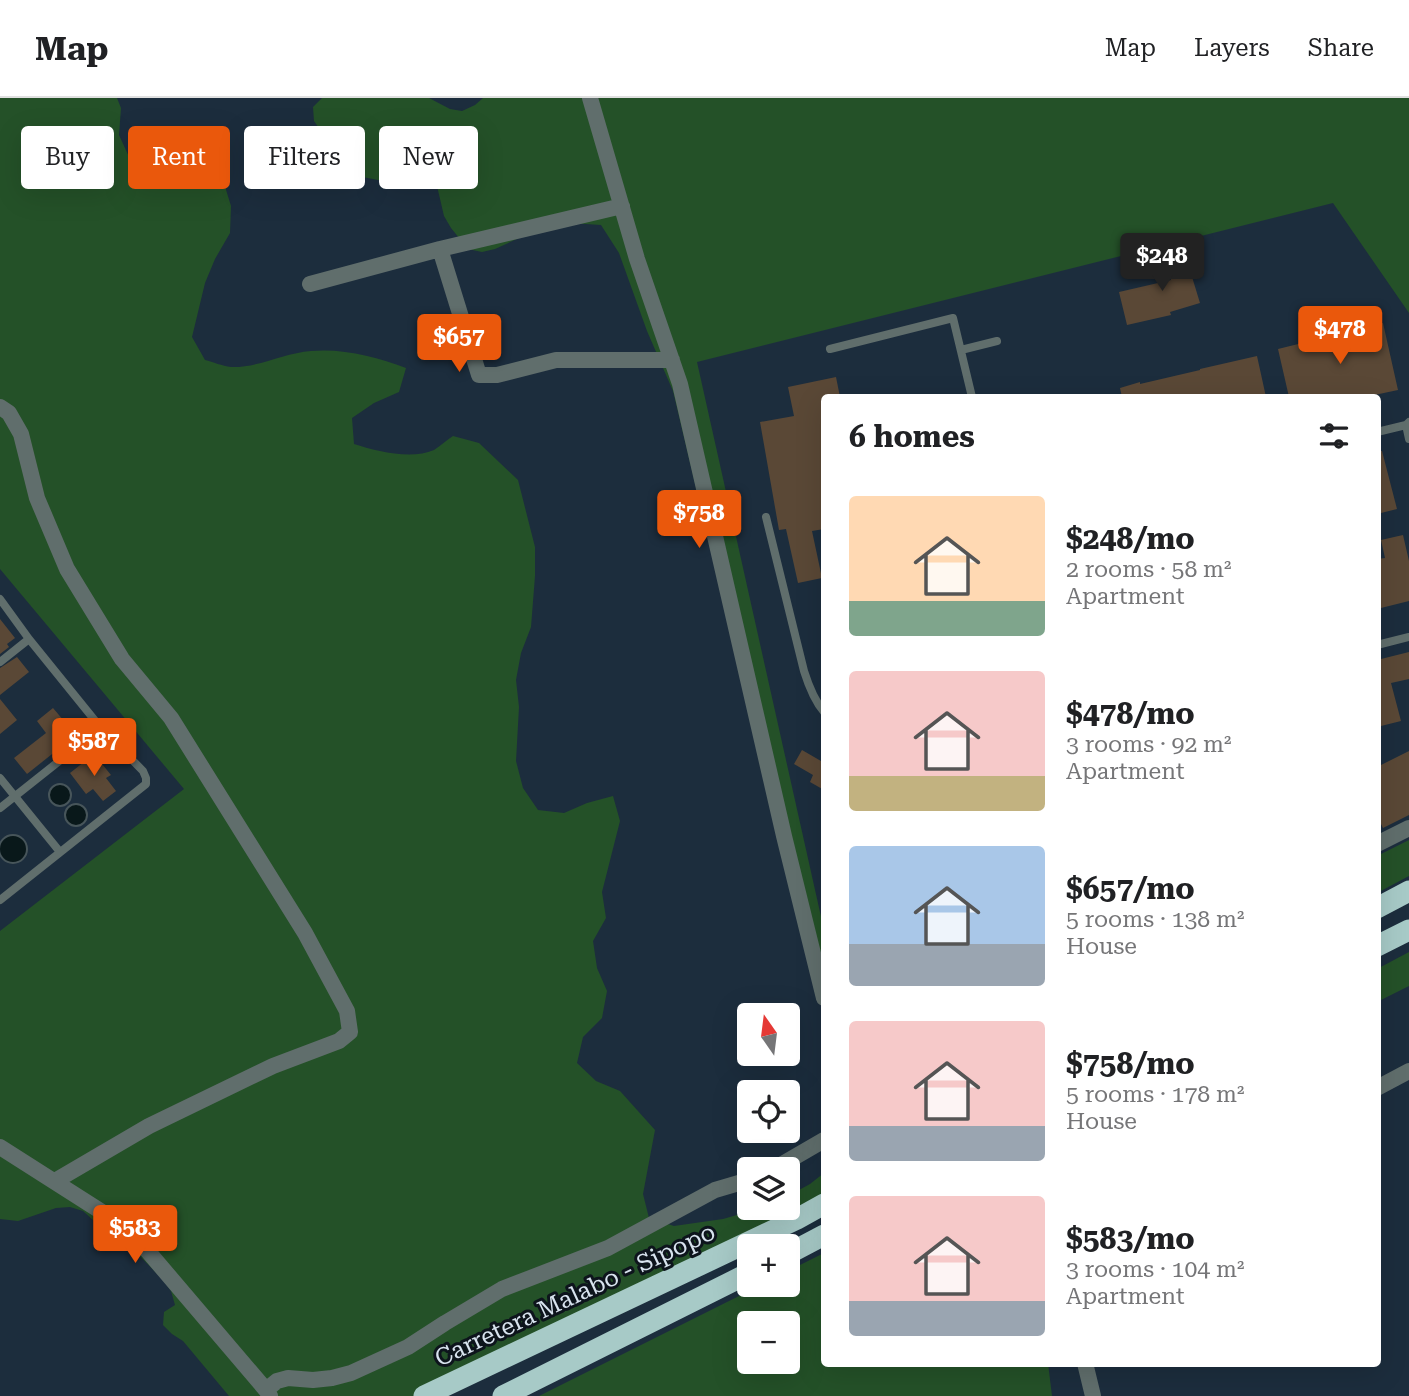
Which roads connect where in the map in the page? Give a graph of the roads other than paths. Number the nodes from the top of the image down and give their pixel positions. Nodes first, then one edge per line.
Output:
1 (590, 98) edge
2 (622, 206) junction
3 (440, 249) junction
4 (310, 284) dead end
5 (997, 341) dead end
6 (830, 349) dead end
7 (961, 350) junction
8 (672, 360) junction
9 (971, 394) edge
10 (0, 407) edge
11 (1407, 423) edge
12 (1381, 431) edge
13 (1409, 439) edge
14 (766, 517) dead end
15 (0, 598) edge
16 (1409, 637) edge
17 (29, 639) junction
18 (1381, 644) edge
19 (0, 662) edge
20 (821, 708) edge
21 (101, 728) junction
22 (0, 778) edge
23 (14, 796) junction
24 (0, 808) edge
25 (1409, 828) edge
26 (1381, 842) edge
27 (60, 852) junction
28 (1409, 891) edge
29 (0, 900) edge
30 (1381, 906) edge
31 (1409, 930) edge
32 (1381, 944) edge
33 (821, 986) edge
34 (1409, 1072) edge
35 (1381, 1086) edge
36 (821, 1142) edge
37 (0, 1146) edge
38 (795, 1157) edge
39 (55, 1181) junction
40 (737, 1184) edge
41 (821, 1206) edge
42 (821, 1237) edge
43 (800, 1248) edge
44 (737, 1279) edge
45 (1086, 1367) edge
46 (268, 1393) edge
47 (424, 1396) edge
48 (503, 1396) edge
49 (1093, 1396) edge

1 - 2 street
2 - 3 street
2 - 8 street
3 - 4 street
3 - 8 street
5 - 7 lane
6 - 7 lane
7 - 9 lane
8 - 33 street
10 - 39 street
11 - 12 lane
11 - 13 lane
14 - 20 lane
15 - 17 lane
16 - 18 lane
17 - 19 lane
17 - 21 lane
21 - 23 lane
21 - 27 lane
22 - 23 lane
23 - 24 lane
23 - 27 lane
25 - 26 street
27 - 29 lane
28 - 30 highway
31 - 32 highway
34 - 35 street
36 - 38 street
37 - 39 street
39 - 46 street
40 - 46 street
41 - 47 highway, Carretera Malabo - Sipopo
42 - 43 highway
44 - 48 highway
45 - 49 street

